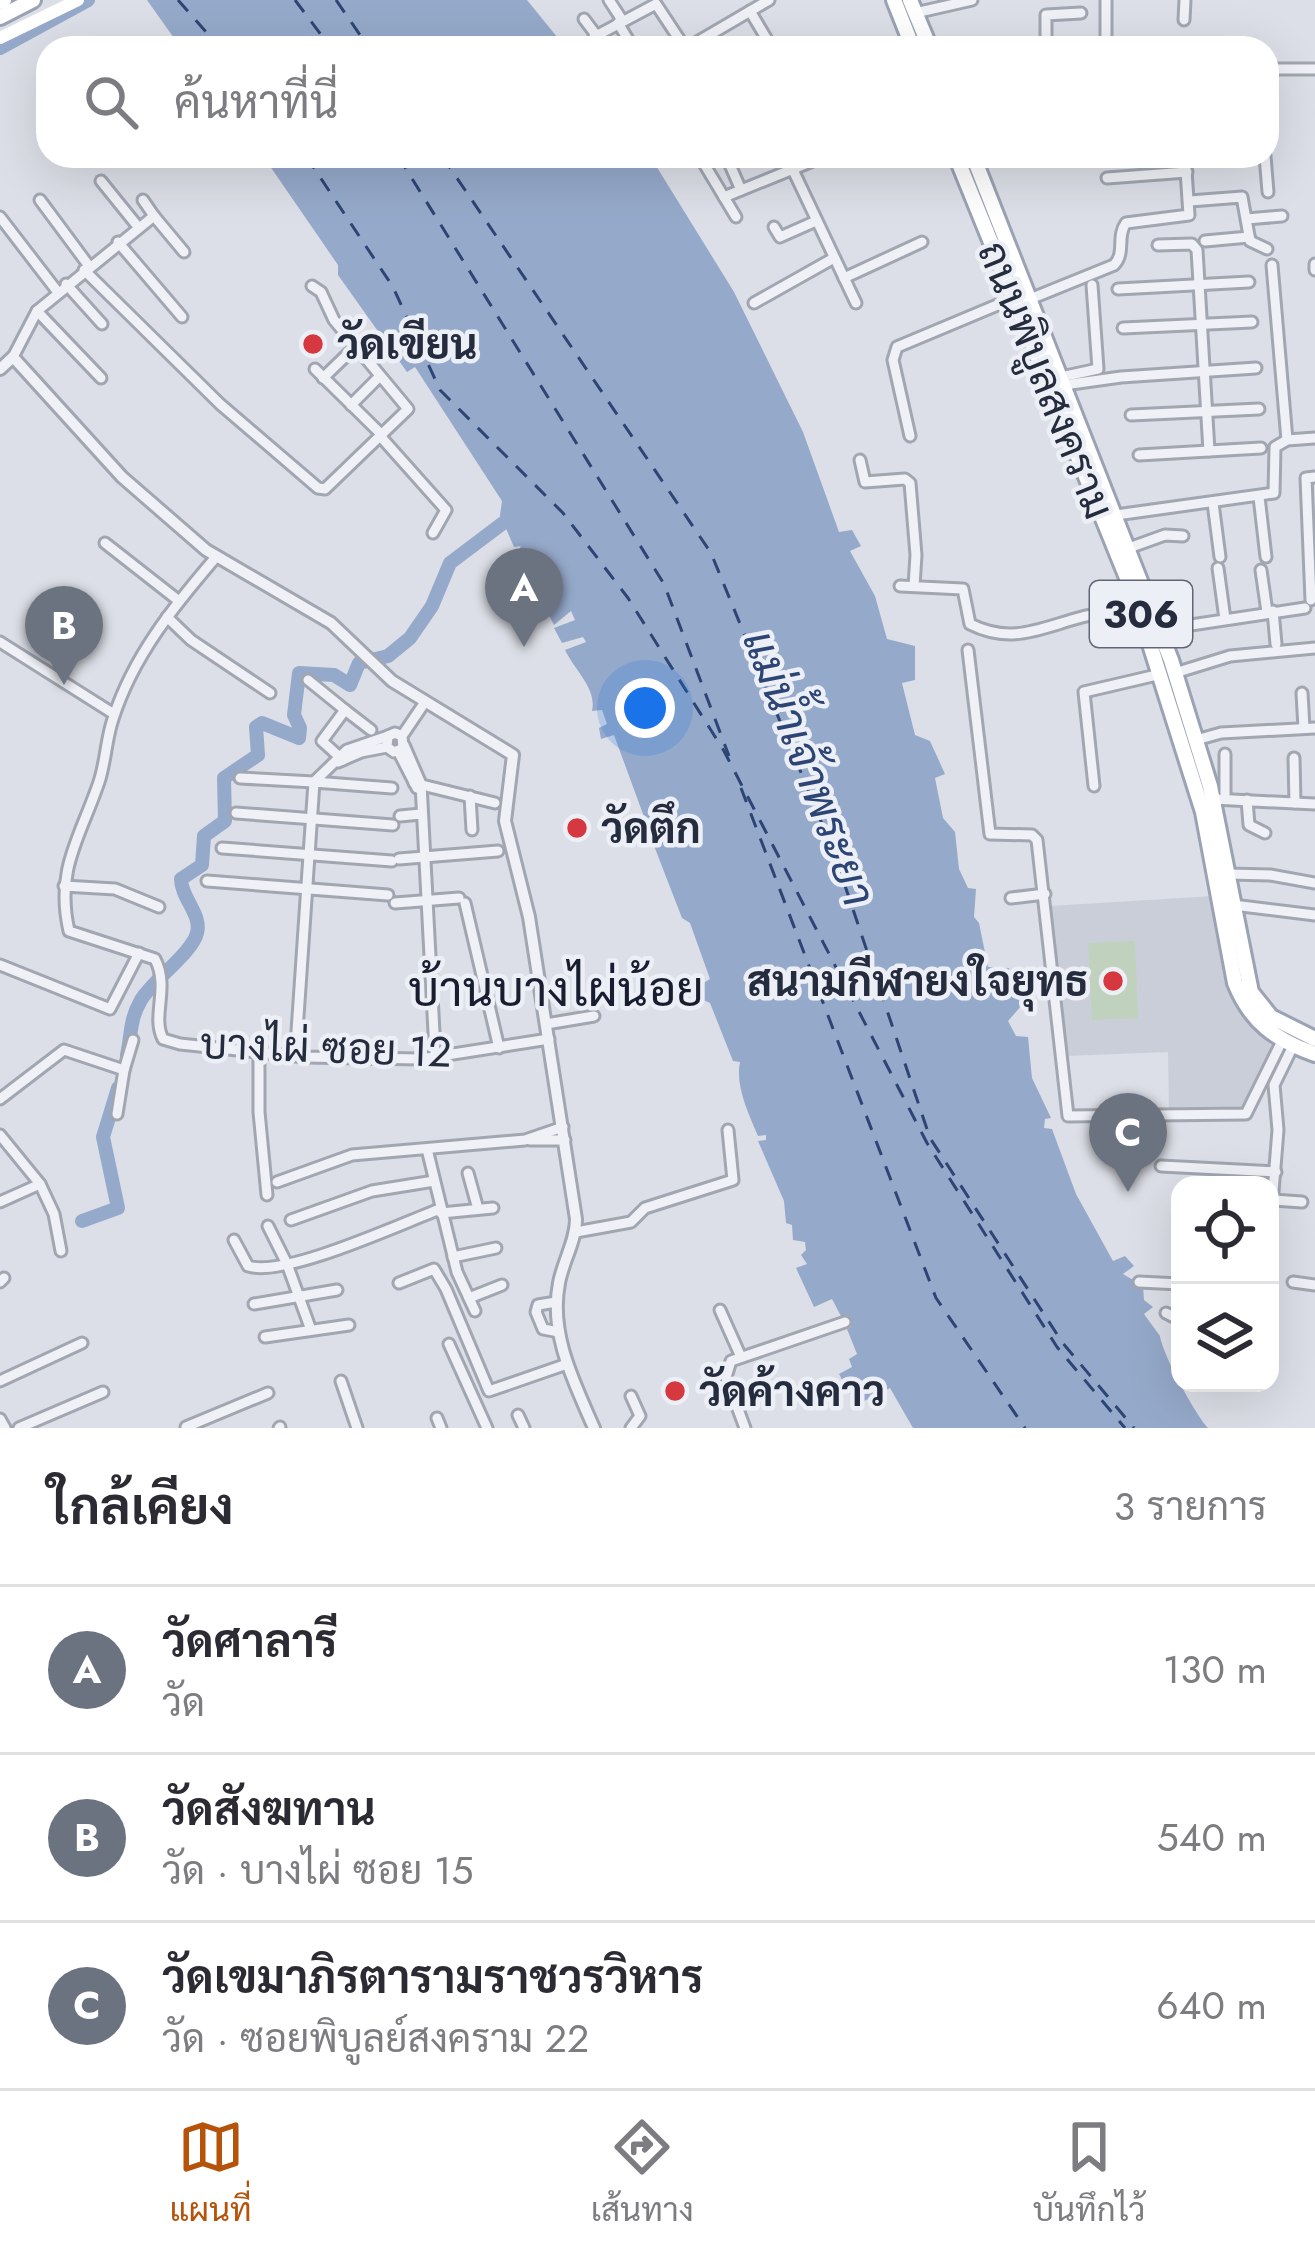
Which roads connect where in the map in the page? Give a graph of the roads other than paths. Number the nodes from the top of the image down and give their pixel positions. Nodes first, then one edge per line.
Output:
1 (32, 0) edge
2 (78, 0) edge
3 (609, 0) edge
4 (769, 0) edge
5 (894, 0) edge
6 (972, 0) edge
7 (1185, 0) edge
8 (912, 6) edge
9 (1106, 6) edge
10 (750, 11) junction
11 (0, 17) edge
12 (584, 20) dead end
13 (1184, 20) dead end
14 (620, 21) junction
15 (593, 36) edge
16 (596, 36) edge
17 (627, 36) edge
18 (678, 36) edge
19 (708, 36) edge
20 (765, 36) edge
21 (908, 36) edge
22 (925, 36) edge
23 (1046, 36) edge
24 (0, 38) edge
25 (1279, 69) edge
26 (1315, 69) edge
27 (707, 168) edge
28 (731, 168) edge
29 (798, 168) edge
30 (962, 168) edge
31 (978, 168) edge
32 (1187, 168) edge
33 (1266, 168) edge
34 (793, 170) junction
35 (1187, 172) junction
36 (1107, 178) dead end
37 (101, 181) dead end
38 (741, 190) junction
39 (1268, 192) dead end
40 (724, 197) junction
41 (40, 200) dead end
42 (143, 200) dead end
43 (1190, 201) junction
44 (154, 216) junction
45 (1282, 216) dead end
46 (0, 217) edge
47 (736, 217) dead end
48 (1246, 219) junction
49 (816, 221) junction
50 (774, 227) dead end
51 (139, 228) junction
52 (1249, 237) junction
53 (1205, 241) dead end
54 (118, 242) junction
55 (922, 242) dead end
56 (1158, 245) dead end
57 (1267, 249) dead end
58 (184, 251) dead end
59 (834, 258) junction
60 (1272, 266) dead end
61 (87, 268) junction
62 (844, 278) junction
63 (1249, 281) dead end
64 (1199, 284) junction
65 (1092, 285) dead end
66 (312, 286) dead end
67 (62, 288) junction
68 (1118, 289) dead end
69 (1023, 298) junction
70 (754, 303) dead end
71 (856, 303) dead end
72 (37, 311) junction
73 (182, 317) dead end
74 (1252, 322) dead end
75 (1202, 323) junction
76 (102, 324) dead end
77 (1123, 328) dead end
78 (355, 347) junction
79 (13, 357) junction
80 (1256, 368) dead end
81 (0, 369) edge
82 (1204, 371) junction
83 (379, 377) junction
84 (101, 378) dead end
85 (1062, 381) junction
86 (351, 405) junction
87 (1259, 409) dead end
88 (1208, 412) junction
89 (1131, 415) dead end
90 (381, 436) junction
91 (910, 436) dead end
92 (1315, 438) edge
93 (1287, 440) junction
94 (1261, 448) dead end
95 (1209, 451) junction
96 (1138, 455) dead end
97 (860, 460) dead end
98 (1315, 477) edge
99 (1259, 497) junction
100 (1213, 502) junction
101 (1116, 515) junction
102 (1312, 517) edge
103 (433, 533) dead end
104 (1184, 536) dead end
105 (105, 543) dead end
106 (1122, 550) junction
107 (216, 557) junction
108 (1266, 557) dead end
109 (1313, 560) edge
110 (1261, 570) dead end
111 (1132, 574) junction
112 (900, 586) dead end
113 (914, 586) junction
114 (179, 601) junction
115 (1311, 606) edge
116 (1270, 612) junction
117 (1141, 613) junction
118 (167, 617) junction
119 (1225, 619) junction
120 (1158, 621) junction
121 (0, 643) edge
122 (1276, 644) dead end
123 (1315, 648) edge
124 (968, 650) dead end
125 (1168, 673) junction
126 (308, 680) dead end
127 (271, 693) dead end
128 (1302, 693) dead end
129 (425, 702) junction
130 (345, 710) junction
131 (114, 714) junction
132 (1315, 717) edge
133 (1311, 728) edge
134 (370, 730) dead end
135 (1196, 740) junction
136 (396, 743) junction
137 (1225, 754) dead end
138 (1294, 758) dead end
139 (338, 760) junction
140 (240, 778) dead end
141 (314, 782) junction
142 (1094, 786) dead end
143 (418, 787) junction
144 (392, 788) dead end
145 (470, 796) junction
146 (1219, 799) junction
147 (1246, 800) junction
148 (495, 803) dead end
149 (1295, 803) junction
150 (1315, 804) edge
151 (236, 813) dead end
152 (421, 814) junction
153 (310, 819) junction
154 (472, 830) dead end
155 (1265, 833) dead end
156 (222, 848) dead end
157 (498, 851) dead end
158 (308, 854) junction
159 (424, 858) junction
160 (1228, 874) junction
161 (207, 881) dead end
162 (1315, 883) edge
163 (64, 886) junction
164 (305, 889) junction
165 (1045, 894) junction
166 (1011, 898) dead end
167 (428, 901) junction
168 (1233, 905) junction
169 (159, 907) dead end
170 (1315, 915) edge
171 (139, 953) junction
172 (0, 965) edge
173 (594, 1016) dead end
174 (1315, 1020) edge
175 (546, 1024) junction
176 (1313, 1038) edge
177 (133, 1040) dead end
178 (549, 1040) junction
179 (1287, 1043) junction
180 (296, 1046) dead end
181 (499, 1048) junction
182 (259, 1052) junction
183 (435, 1052) dead end
184 (1315, 1054) edge
185 (121, 1069) junction
186 (1274, 1088) junction
187 (1260, 1090) junction
188 (0, 1099) edge
189 (117, 1114) dead end
190 (728, 1130) dead end
191 (564, 1133) junction
192 (0, 1135) edge
193 (427, 1149) junction
194 (1161, 1166) dead end
195 (1276, 1172) junction
196 (468, 1173) dead end
197 (1276, 1176) edge
198 (434, 1181) junction
199 (277, 1182) dead end
200 (40, 1184) junction
201 (267, 1195) dead end
202 (1279, 1200) edge
203 (0, 1202) edge
204 (1302, 1202) dead end
205 (493, 1208) dead end
206 (478, 1209) junction
207 (441, 1211) junction
208 (292, 1220) dead end
209 (268, 1226) dead end
210 (576, 1232) junction
211 (234, 1240) dead end
212 (496, 1248) dead end
213 (61, 1252) dead end
214 (453, 1257) junction
215 (287, 1264) junction
216 (1139, 1282) dead end
217 (1293, 1282) dead end
218 (399, 1283) dead end
219 (1171, 1284) edge
220 (502, 1285) dead end
221 (1315, 1285) edge
222 (337, 1290) dead end
223 (299, 1297) junction
224 (469, 1298) junction
225 (556, 1302) junction
226 (254, 1304) dead end
227 (720, 1310) dead end
228 (475, 1311) dead end
229 (1166, 1313) dead end
230 (1171, 1316) edge
231 (845, 1322) dead end
232 (349, 1325) dead end
233 (310, 1330) junction
234 (559, 1332) junction
235 (265, 1337) dead end
236 (82, 1342) dead end
237 (448, 1344) dead end
238 (741, 1357) junction
239 (567, 1364) junction
240 (0, 1381) edge
241 (341, 1381) dead end
242 (103, 1392) dead end
243 (268, 1394) dead end
244 (631, 1396) dead end
245 (224, 1412) junction
246 (518, 1415) dead end
247 (0, 1419) edge
248 (186, 1427) edge
249 (5, 1428) edge
250 (19, 1428) edge
251 (231, 1428) edge
252 (357, 1428) edge
253 (487, 1428) edge
254 (524, 1428) edge
255 (594, 1428) edge
256 (631, 1428) edge
257 (745, 1428) edge

1 - 11 main road
2 - 24 main road
3 - 14 street
4 - 10 street
5 - 21 main road
6 - 8 street
7 - 13 street
8 - 22 main road
9 - 23 street
10 - 19 street
10 - 20 street
12 - 15 street
14 - 16 street
14 - 17 street
14 - 18 street
25 - 26 street
27 - 40 street
28 - 38 street
29 - 34 street
30 - 69 main road, ถนนพิบูลสงคราม / 306
31 - 69 main road, ถนนพิบูลสงคราม / 306
32 - 35 street
33 - 39 street
34 - 38 street
34 - 49 street
35 - 36 street
35 - 43 street
37 - 51 street
38 - 40 street
40 - 47 street
41 - 61 street
42 - 44 street
43 - 48 street
43 - 69 street
44 - 51 street
44 - 58 street
45 - 48 street
46 - 67 street
48 - 52 street
49 - 50 street
49 - 59 street
51 - 54 street
52 - 53 street
52 - 57 street
54 - 61 street
54 - 73 street
55 - 62 street
56 - 64 street
59 - 62 street
59 - 70 street
60 - 93 street
61 - 67 street
61 - 90 street
62 - 71 street
63 - 64 street
64 - 68 street
64 - 75 street
65 - 85 street
66 - 78 street
67 - 72 street
67 - 76 street
69 - 85 main road, ถนนพิบูลสงคราม / 306
69 - 91 street
69 - 106 main road, ถนนพิบูลสงคราม / 306
72 - 79 street
72 - 84 street
74 - 75 street
75 - 77 street
75 - 82 street
78 - 83 street
78 - 86 street
79 - 81 street
79 - 107 street
80 - 82 street
82 - 85 street
82 - 88 street
83 - 86 street
83 - 90 street
85 - 101 main road, ถนนพิบูลสงคราม / 306
86 - 90 street
87 - 88 street
88 - 89 street
88 - 95 street
90 - 103 street
92 - 93 street
93 - 99 street
94 - 95 street
95 - 96 street
97 - 113 street
98 - 102 street
99 - 100 street
99 - 108 street
100 - 101 street
100 - 119 street
101 - 106 main road, ถนนพิบูลสงคราม / 306
102 - 109 street
104 - 106 street
105 - 114 street
106 - 111 main road, ถนนพิบูลสงคราม / 306
107 - 114 street
107 - 129 street
109 - 115 street
110 - 116 street
111 - 117 main road, ถนนพิบูลสงคราม / 306
111 - 120 main road, ถนนพิบูลสงคราม / 306
112 - 113 street
113 - 117 street
114 - 118 street
115 - 116 street
116 - 119 street
116 - 122 street
117 - 125 main road, ถนนพิบูลสงคราม / 306
118 - 127 street
118 - 131 street
119 - 120 street
120 - 125 main road, ถนนพิบูลสงคราม / 306
121 - 131 street
123 - 125 street
124 - 165 street
125 - 135 main road, ถนนพิบูลสงคราม / 306
125 - 142 street
125 - 179 main road, ถนนพิบูลสงคราม / 306
126 - 130 street
128 - 133 street
129 - 136 street
129 - 175 street
130 - 134 street
130 - 139 street
131 - 163 street
132 - 133 street
133 - 135 street
135 - 146 main road, ถนนพิบูลสงคราม / 306
136 - 139 street
136 - 143 street
137 - 146 street
138 - 149 street
139 - 141 street
140 - 141 street
141 - 144 street
141 - 153 street
143 - 145 street
143 - 152 street
145 - 148 street
145 - 154 street
146 - 147 street
146 - 160 main road, ถนนพิบูลสงคราม / 306
147 - 149 street
147 - 155 street
149 - 150 street
151 - 153 street
152 - 153 street
152 - 159 street
153 - 158 street
156 - 158 street
157 - 159 street
158 - 159 street
158 - 164 street
159 - 167 street
160 - 162 street
160 - 168 main road, ถนนพิบูลสงคราม / 306
161 - 164 street
163 - 169 street
163 - 171 street
164 - 167 street
164 - 180 street
165 - 166 street
165 - 187 street
167 - 181 street
167 - 183 street
168 - 170 street
168 - 176 main road, ถนนพิบูลสงคราม / 306
171 - 172 street
171 - 182 street, บางไผ่ ซอย 12
173 - 175 street
174 - 176 street
175 - 178 street
177 - 185 street
178 - 181 street, บางไผ่ ซอย 12
178 - 191 street
179 - 184 main road, ถนนพิบูลสงคราม / 306
179 - 186 street
179 - 187 street
181 - 182 street, บางไผ่ ซอย 12
182 - 201 street
185 - 188 street
185 - 189 street
186 - 187 street
186 - 195 street
190 - 210 street
191 - 193 street
191 - 210 street
192 - 200 street
193 - 198 street
193 - 199 street
194 - 195 street
195 - 197 street
196 - 206 street
198 - 207 street
198 - 208 street
200 - 203 street
200 - 213 street
202 - 204 street
205 - 206 street
206 - 207 street
207 - 214 street
207 - 215 street
209 - 215 street
210 - 225 street
211 - 215 street
212 - 214 street
214 - 224 street
215 - 223 street
216 - 219 street
217 - 221 street
218 - 239 street
220 - 224 street
222 - 223 street
223 - 226 street
223 - 233 street
224 - 228 street
225 - 234 street
225 - 234 street
227 - 238 street
229 - 230 street
231 - 238 street
232 - 233 street
233 - 235 street
234 - 239 street
236 - 240 street
237 - 253 street
238 - 257 street
239 - 255 street
241 - 252 street
242 - 250 street
243 - 245 street
244 - 256 street
245 - 248 street
245 - 251 street
246 - 254 street
247 - 249 street

